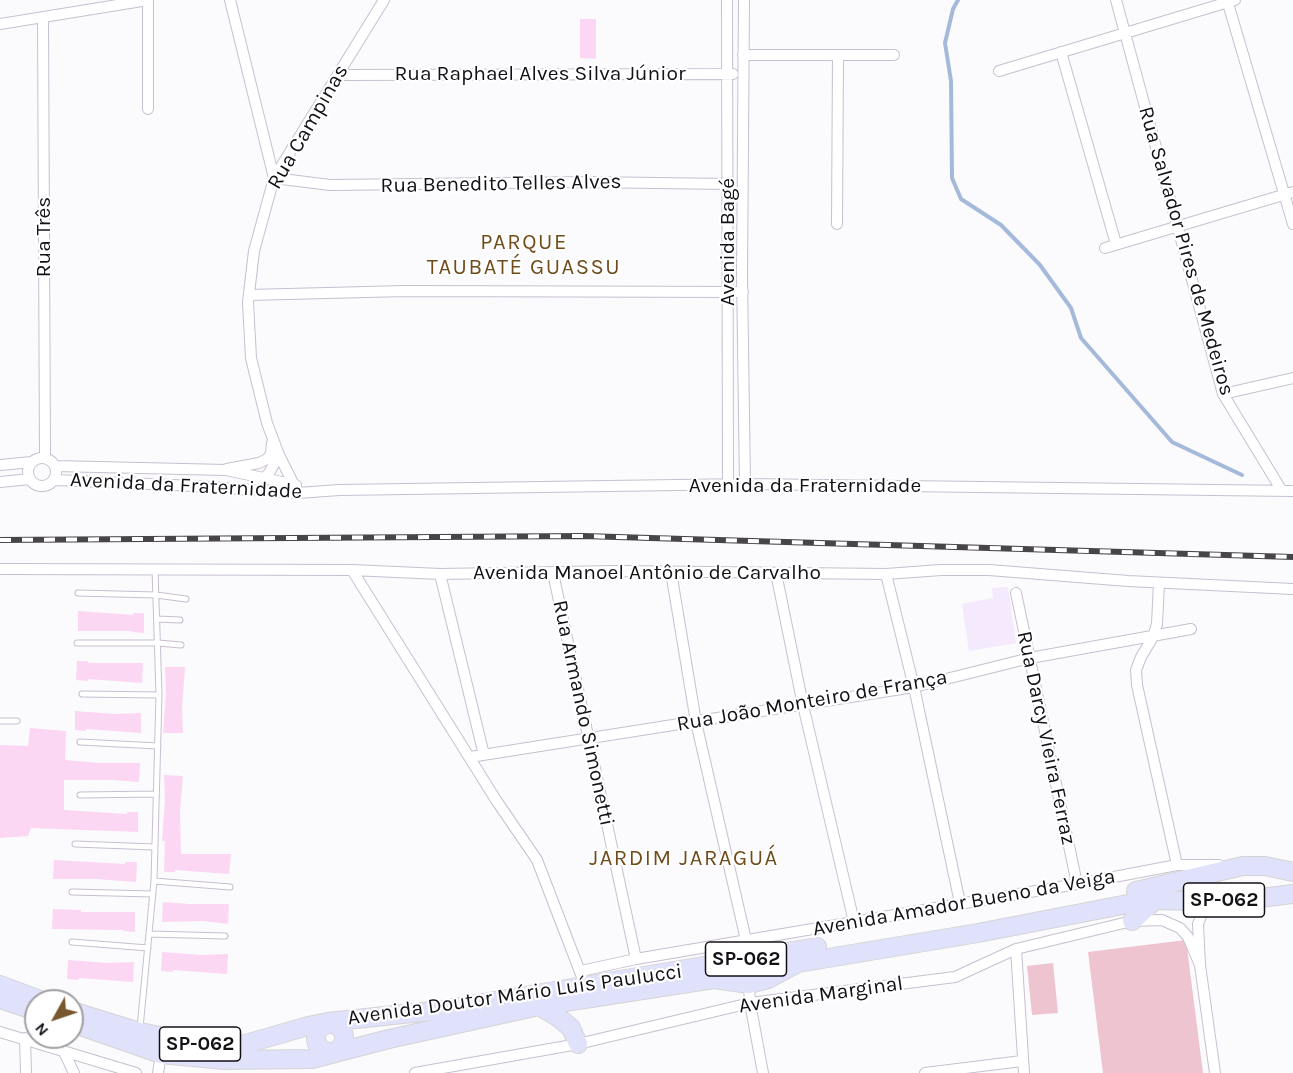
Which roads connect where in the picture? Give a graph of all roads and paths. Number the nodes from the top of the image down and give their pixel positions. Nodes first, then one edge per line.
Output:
1 (148, 0) edge
2 (230, 0) edge
3 (384, 0) edge
4 (727, 0) edge
5 (744, 0) edge
6 (1116, 0) edge
7 (1230, 1) edge
8 (43, 17) junction
9 (0, 24) edge
10 (1125, 32) junction
11 (1061, 52) junction
12 (894, 54) dead end
13 (743, 55) junction
14 (838, 56) junction
15 (999, 71) dead end
16 (727, 74) junction
17 (743, 74) junction
18 (338, 75) junction
19 (148, 109) dead end
20 (274, 178) junction
21 (728, 184) junction
22 (1289, 193) edge
23 (837, 224) dead end
24 (1293, 224) edge
25 (1177, 225) junction
26 (1116, 244) junction
27 (1105, 248) dead end
28 (729, 292) junction
29 (742, 292) junction
30 (249, 295) junction
31 (1293, 378) edge
32 (1223, 394) junction
33 (273, 439) junction
34 (279, 455) junction
35 (45, 458) junction
36 (32, 462) junction
37 (0, 465) edge
38 (56, 466) junction
39 (226, 470) junction
40 (30, 479) junction
41 (263, 479) junction
42 (55, 480) junction
43 (0, 482) edge
44 (729, 484) junction
45 (745, 484) junction
46 (195, 486) junction
47 (296, 489) junction
48 (1287, 491) edge
49 (0, 569) edge
50 (155, 569) junction
51 (352, 570) junction
52 (671, 572) junction
53 (553, 573) junction
54 (776, 573) junction
55 (440, 574) junction
56 (886, 574) junction
57 (1159, 582) junction
58 (1293, 589) edge
59 (1016, 592) dead end
60 (78, 593) dead end
61 (156, 595) junction
62 (186, 598) dead end
63 (157, 619) junction
64 (180, 620) dead end
65 (1191, 629) dead end
66 (1154, 637) junction
67 (77, 643) dead end
68 (158, 643) junction
69 (181, 645) dead end
70 (1030, 658) junction
71 (914, 687) junction
72 (82, 694) dead end
73 (159, 695) junction
74 (803, 705) junction
75 (0, 721) edge
76 (17, 721) dead end
77 (696, 722) junction
78 (589, 738) junction
79 (80, 742) dead end
80 (158, 746) junction
81 (484, 755) junction
82 (470, 757) junction
83 (156, 794) junction
84 (80, 795) dead end
85 (75, 844) dead end
86 (155, 847) junction
87 (1177, 865) junction
88 (1243, 866) junction
89 (1284, 870) edge
90 (1223, 872) junction
91 (154, 881) junction
92 (1077, 884) junction
93 (230, 887) dead end
94 (72, 892) dead end
95 (1159, 893) junction
96 (153, 894) junction
97 (1293, 894) edge
98 (1267, 897) junction
99 (1226, 901) junction
100 (960, 903) junction
101 (1132, 921) junction
102 (854, 922) junction
103 (149, 934) junction
104 (225, 936) dead end
105 (746, 940) junction
106 (72, 942) dead end
107 (148, 948) junction
108 (1016, 949) junction
109 (748, 958) junction
110 (636, 959) junction
111 (1200, 965) junction
112 (583, 979) junction
113 (749, 984) junction
114 (0, 985) edge
115 (24, 994) edge
116 (0, 999) edge
117 (750, 1003) junction
118 (539, 1006) junction
119 (24, 1007) edge
120 (84, 1015) edge
121 (328, 1022) junction
122 (84, 1027) edge
123 (0, 1032) edge
124 (140, 1032) junction
125 (24, 1038) edge
126 (578, 1044) junction
127 (25, 1049) edge
128 (56, 1049) edge
129 (64, 1052) junction
130 (334, 1053) junction
131 (161, 1054) junction
132 (482, 1061) junction
133 (1022, 1061) junction
134 (26, 1073) edge
135 (74, 1073) edge
136 (136, 1073) edge
137 (158, 1073) edge
138 (415, 1073) edge
139 (483, 1073) edge
140 (763, 1073) edge
141 (925, 1073) edge
142 (1024, 1073) edge
143 (1215, 1073) edge

1 - 8 street
1 - 19 street
2 - 20 street
3 - 18 street, Rua Campinas
4 - 16 street, Avenida Bagé
5 - 13 street, Avenida Bagé
6 - 10 street, Rua Salvador Pires de Medeiros
7 - 10 street
7 - 22 street
8 - 9 street
8 - 35 street, Rua Três
10 - 11 street
10 - 25 street, Rua Salvador Pires de Medeiros
11 - 15 street
11 - 26 street
12 - 14 street
13 - 14 street
13 - 17 street, Avenida Bagé
14 - 23 street
16 - 17 street, Rua Raphael Alves Silva Júnior
16 - 18 street, Rua Raphael Alves Silva Júnior
16 - 21 street, Avenida Bagé
17 - 29 street, Avenida Bagé
18 - 20 street, Rua Campinas
20 - 21 street, Rua Benedito Telles Alves
20 - 30 street, Rua Campinas
21 - 28 street, Avenida Bagé
22 - 24 street
22 - 25 street
25 - 26 street
25 - 32 street, Rua Salvador Pires de Medeiros
26 - 27 street
28 - 29 street
28 - 30 street
28 - 44 street, Avenida Bagé
29 - 45 street, Avenida Bagé
30 - 33 street, Rua Campinas
31 - 32 street
32 - 48 street, Rua Salvador Pires de Medeiros
33 - 34 street, Rua Campinas
33 - 39 street
34 - 41 street
34 - 47 street, Rua Campinas
35 - 36 street, Avenida da Fraternidade
35 - 38 street, Avenida da Fraternidade
36 - 37 street, Avenida da Fraternidade
36 - 40 street
38 - 39 street, Avenida da Fraternidade
38 - 42 street, Avenida da Fraternidade
39 - 41 street, Avenida da Fraternidade
40 - 42 street, Avenida da Fraternidade
40 - 43 street, Avenida da Fraternidade
41 - 46 street
41 - 47 street, Avenida da Fraternidade
42 - 46 street, Avenida da Fraternidade
44 - 45 street, Avenida da Fraternidade
44 - 47 street, Avenida da Fraternidade
45 - 48 street, Avenida da Fraternidade
46 - 47 street, Avenida da Fraternidade
49 - 50 street, Avenida Manoel Antônio de Carvalho
50 - 51 street, Avenida Manoel Antônio de Carvalho
50 - 61 lane
51 - 55 street, Avenida Manoel Antônio de Carvalho
51 - 82 street
52 - 53 street, Avenida Manoel Antônio de Carvalho
52 - 54 street, Avenida Manoel Antônio de Carvalho
52 - 77 street
53 - 55 street, Avenida Manoel Antônio de Carvalho
53 - 78 street, Rua Armando Simonetti
54 - 56 street, Avenida Manoel Antônio de Carvalho
54 - 74 street
55 - 81 street
56 - 57 street, Avenida Manoel Antônio de Carvalho
56 - 71 street
57 - 58 street, Avenida Manoel Antônio de Carvalho
57 - 66 street
59 - 70 street, Rua Darcy Vieira Ferraz
60 - 61 lane
61 - 62 lane
61 - 63 lane
63 - 64 lane
63 - 68 lane
65 - 66 street, Rua João Monteiro de França
66 - 70 street, Rua João Monteiro de França
66 - 87 street
67 - 68 lane
68 - 69 lane
68 - 73 lane
70 - 71 street, Rua João Monteiro de França
70 - 92 street, Rua Darcy Vieira Ferraz
71 - 74 street, Rua João Monteiro de França
71 - 100 street
72 - 73 lane
73 - 80 lane
74 - 77 street, Rua João Monteiro de França
74 - 102 street
75 - 76 lane
77 - 78 street, Rua João Monteiro de França
77 - 105 street
78 - 81 street, Rua João Monteiro de França
78 - 110 street, Rua Armando Simonetti
79 - 80 lane
80 - 83 lane
81 - 82 street, Rua João Monteiro de França
82 - 112 street
83 - 84 lane
83 - 86 lane
85 - 86 lane
86 - 91 lane
87 - 88 street, Avenida Amador Bueno da Veiga
87 - 92 street, Avenida Amador Bueno da Veiga
88 - 89 main road, SP-062
88 - 90 main road, SP-062
89 - 98 main road, SP-062
90 - 95 main road, SP-062
90 - 99 main road, SP-062
91 - 93 lane
91 - 96 lane
92 - 100 street, Avenida Amador Bueno da Veiga
94 - 96 lane
95 - 99 main road, SP-062
95 - 101 main road
95 - 109 main road, Avenida Doutor Mário Luís Paulucci / SP-062
95 - 113 main road, Avenida Doutor Mário Luís Paulucci / SP-062
96 - 103 lane
97 - 98 main road, SP-062
98 - 99 main road, SP-062
99 - 111 street
100 - 102 street, Avenida Amador Bueno da Veiga
101 - 108 street, Avenida Marginal
101 - 111 street, Avenida Marginal
102 - 105 street, Avenida Amador Bueno da Veiga
103 - 104 lane
103 - 107 lane
105 - 109 street
105 - 110 street, Avenida Amador Bueno da Veiga
106 - 107 lane
107 - 124 lane
108 - 117 street, Avenida Marginal
108 - 133 street
109 - 112 main road, Avenida Doutor Mário Luís Paulucci / SP-062
109 - 113 street
110 - 112 street, Avenida Amador Bueno da Veiga
111 - 143 street
112 - 121 main road, Avenida Doutor Mário Luís Paulucci / SP-062
113 - 117 street
113 - 118 main road, Avenida Doutor Mário Luís Paulucci / SP-062
114 - 115 main road
116 - 119 main road
117 - 126 street, Avenida Marginal
117 - 140 street
118 - 126 main road
118 - 130 main road, Avenida Doutor Mário Luís Paulucci / SP-062
120 - 124 main road, SP-062
121 - 124 main road, SP-062
121 - 130 main road
122 - 131 main road, SP-062
123 - 125 street
126 - 132 street, Avenida Marginal
127 - 134 street
128 - 129 street
129 - 135 street
129 - 136 street
130 - 131 main road, SP-062
131 - 137 street
132 - 138 street, Avenida Marginal
132 - 139 street
133 - 141 street
133 - 142 street

